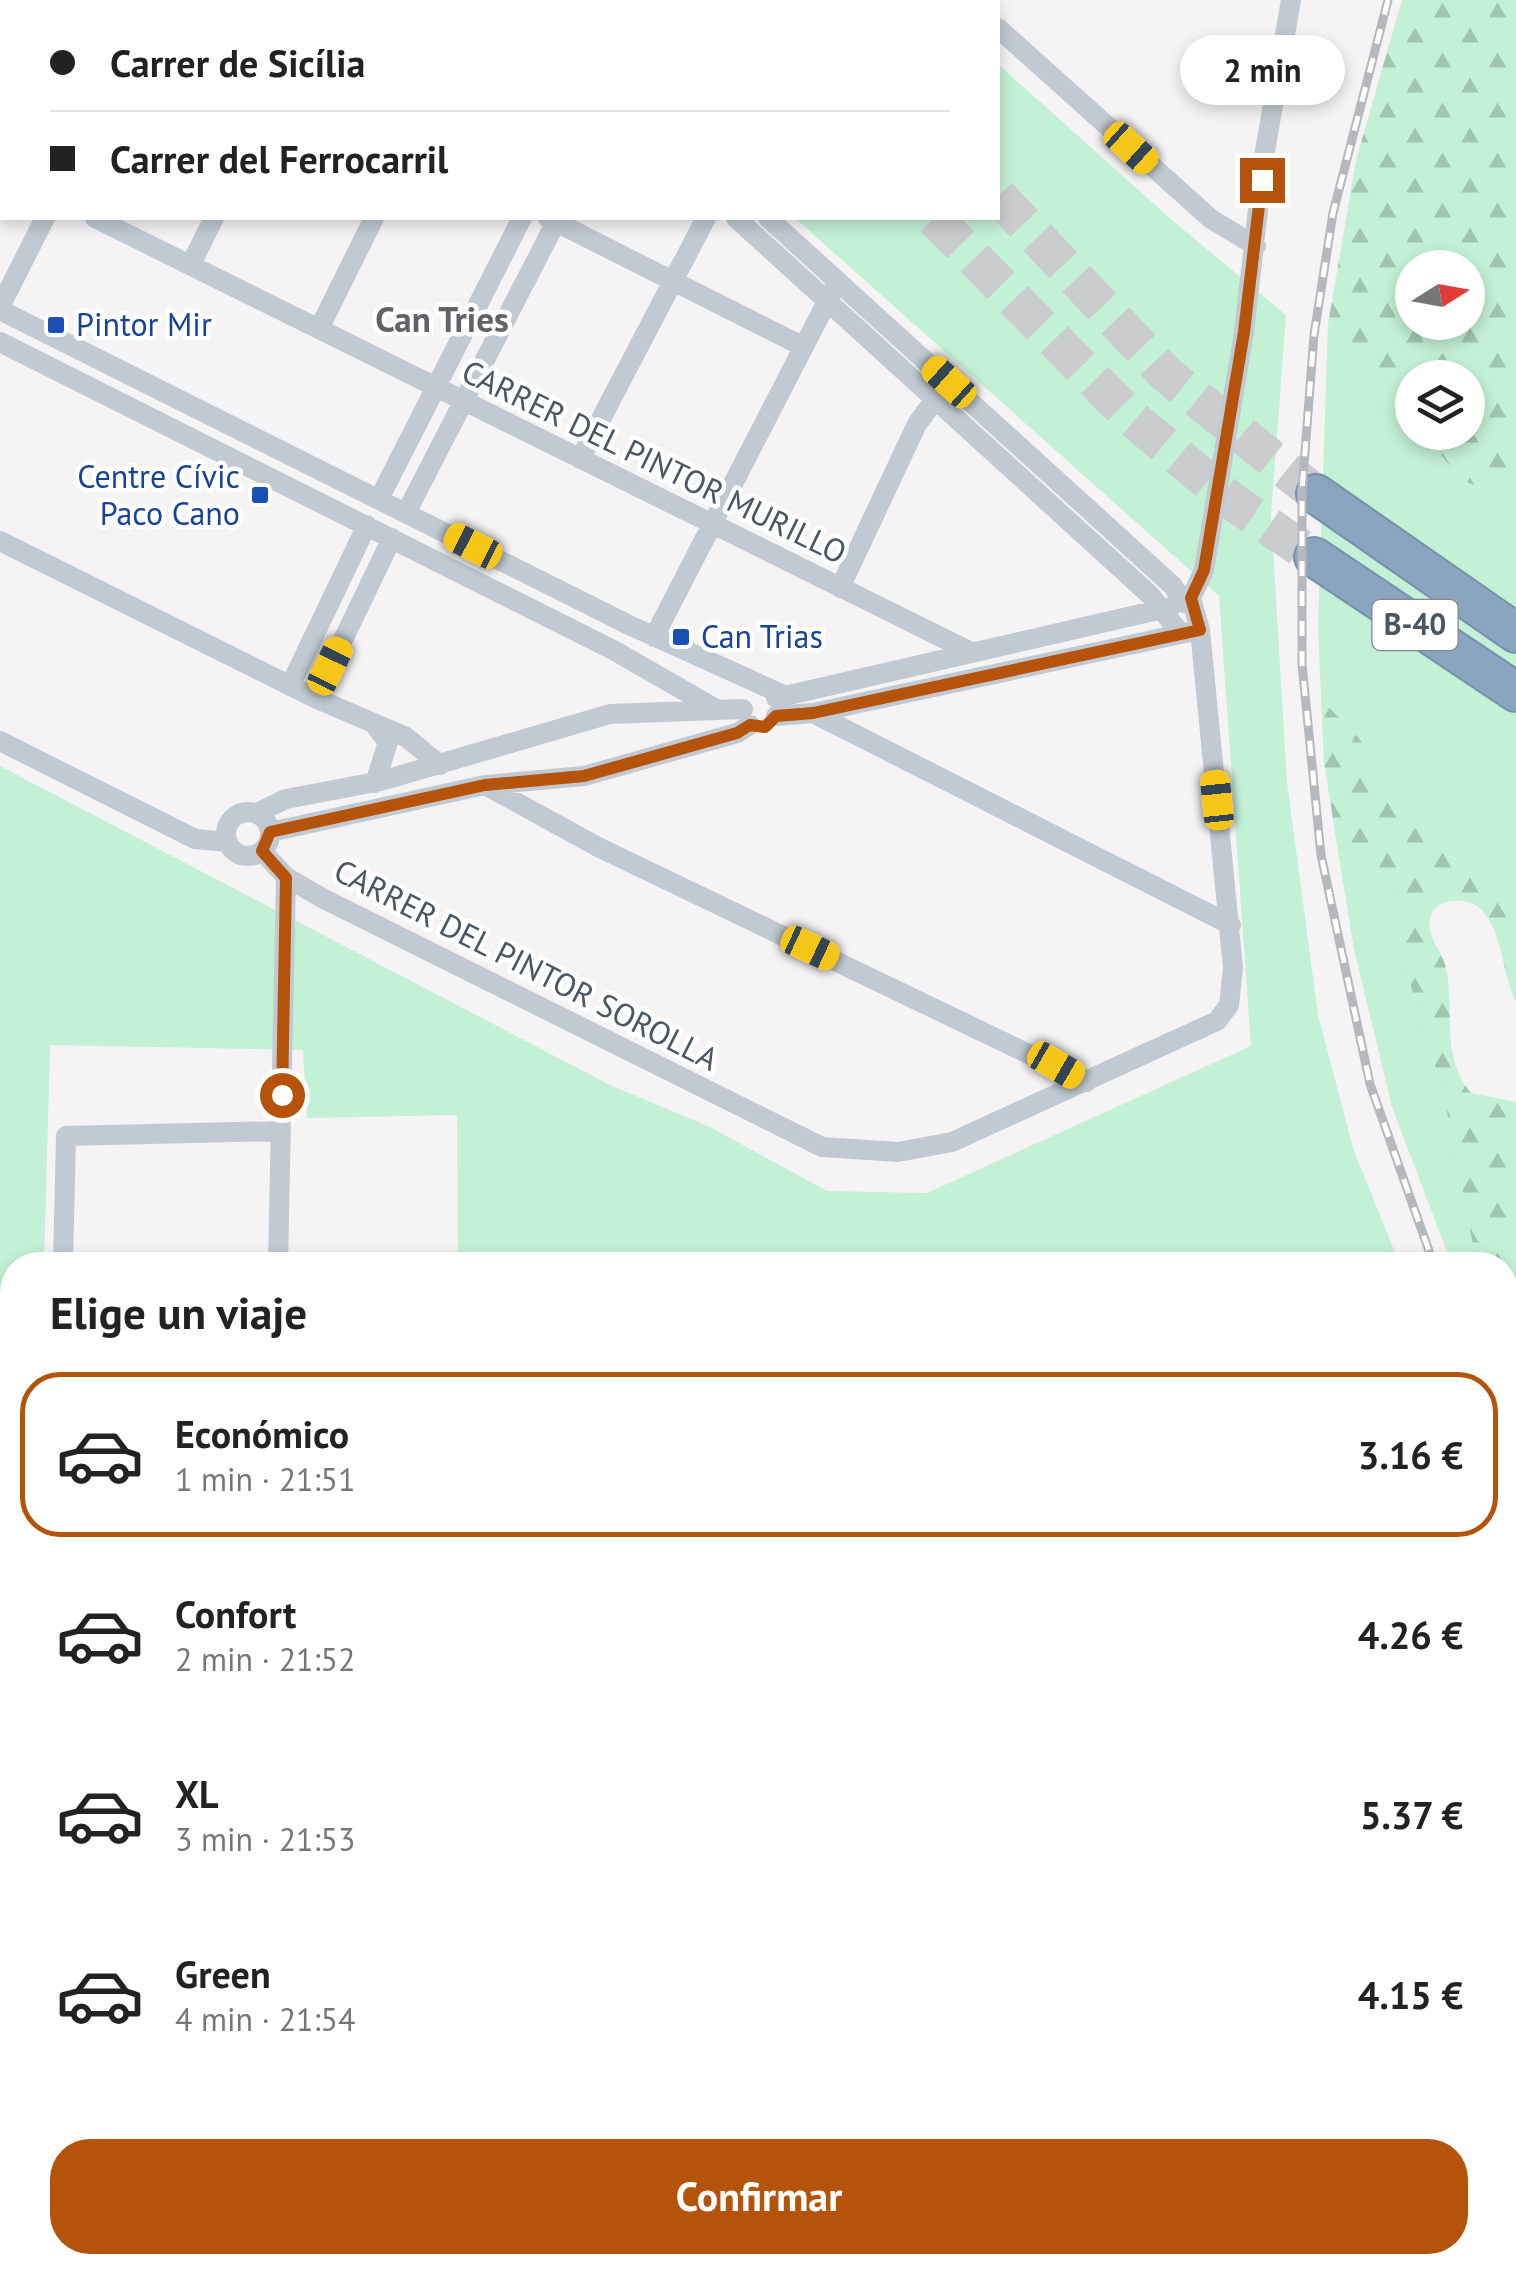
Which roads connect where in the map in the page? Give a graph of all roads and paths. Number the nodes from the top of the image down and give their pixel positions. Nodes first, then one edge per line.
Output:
1 (1291, 0) edge
2 (1000, 30) edge
3 (44, 220) edge
4 (99, 220) edge
5 (213, 220) edge
6 (373, 220) edge
7 (521, 220) edge
8 (553, 220) edge
9 (555, 220) edge
10 (705, 220) edge
11 (739, 220) edge
12 (770, 220) edge
13 (1256, 246) junction
14 (191, 264) junction
15 (674, 281) junction
16 (832, 290) junction
17 (0, 308) edge
18 (319, 328) junction
19 (0, 342) edge
20 (800, 345) junction
21 (949, 382) junction
22 (436, 388) junction
23 (935, 398) junction
24 (463, 401) junction
25 (580, 459) junction
26 (1316, 494) tunnel mouth
27 (379, 500) junction
28 (406, 512) junction
29 (711, 524) junction
30 (367, 526) junction
31 (392, 538) junction
32 (0, 541) edge
33 (1314, 557) tunnel mouth
34 (840, 588) junction
35 (1180, 603) junction
36 (1516, 633) edge
37 (1194, 636) junction
38 (654, 637) junction
39 (971, 652) junction
40 (290, 686) junction
41 (686, 688) junction
42 (1516, 692) edge
43 (315, 698) junction
44 (769, 698) junction
45 (716, 709) junction
46 (813, 713) junction
47 (610, 714) junction
48 (746, 717) junction
49 (377, 728) junction
50 (0, 741) edge
51 (440, 766) junction
52 (376, 783) junction
53 (485, 785) junction
54 (257, 813) junction
55 (228, 842) junction
56 (266, 842) junction
57 (286, 878) junction
58 (1231, 925) junction
59 (1087, 1082) junction
60 (280, 1131) junction
61 (63, 1252) edge
62 (278, 1252) edge

1 - 13 street
2 - 13 street
3 - 17 street
4 - 14 street, CARRER DEL PINTOR MURILLO
5 - 14 street
6 - 18 street
7 - 22 street
8 - 24 street
9 - 15 street
10 - 15 street
11 - 16 street
12 - 16 street
13 - 35 street, bridge
14 - 18 street, CARRER DEL PINTOR MURILLO
15 - 20 street
15 - 25 street
16 - 20 street
16 - 21 street
16 - 23 street
17 - 27 street
18 - 22 street, CARRER DEL PINTOR MURILLO
19 - 30 street
20 - 29 street
21 - 23 street
21 - 35 street
22 - 24 street, CARRER DEL PINTOR MURILLO
22 - 27 street
23 - 34 street
23 - 35 street
24 - 25 street, CARRER DEL PINTOR MURILLO
24 - 28 street
25 - 29 street, CARRER DEL PINTOR MURILLO
26 - 36 highway, B-40
27 - 28 street
28 - 38 street
29 - 34 street, CARRER DEL PINTOR MURILLO
29 - 38 street
30 - 31 street
30 - 40 street
31 - 41 street
31 - 43 street
32 - 40 street
33 - 42 highway, B-40
34 - 39 street, CARRER DEL PINTOR MURILLO
35 - 37 street
35 - 37 street
35 - 39 street
37 - 46 street
37 - 58 street
38 - 44 street
39 - 44 street
40 - 43 street
41 - 45 street
41 - 47 street
43 - 49 street
44 - 46 street
44 - 48 street
44 - 48 street
45 - 47 street
45 - 48 street
46 - 58 street
47 - 51 street
48 - 53 street
49 - 51 street
49 - 52 street
50 - 55 street
51 - 52 street
52 - 54 street
53 - 56 street
53 - 59 street
54 - 55 street
54 - 56 street
55 - 56 street
56 - 57 street, CARRER DEL PINTOR SOROLLA
57 - 59 street, CARRER DEL PINTOR SOROLLA
57 - 60 street
58 - 59 street, CARRER DEL PINTOR SOROLLA
60 - 61 street
60 - 62 street

